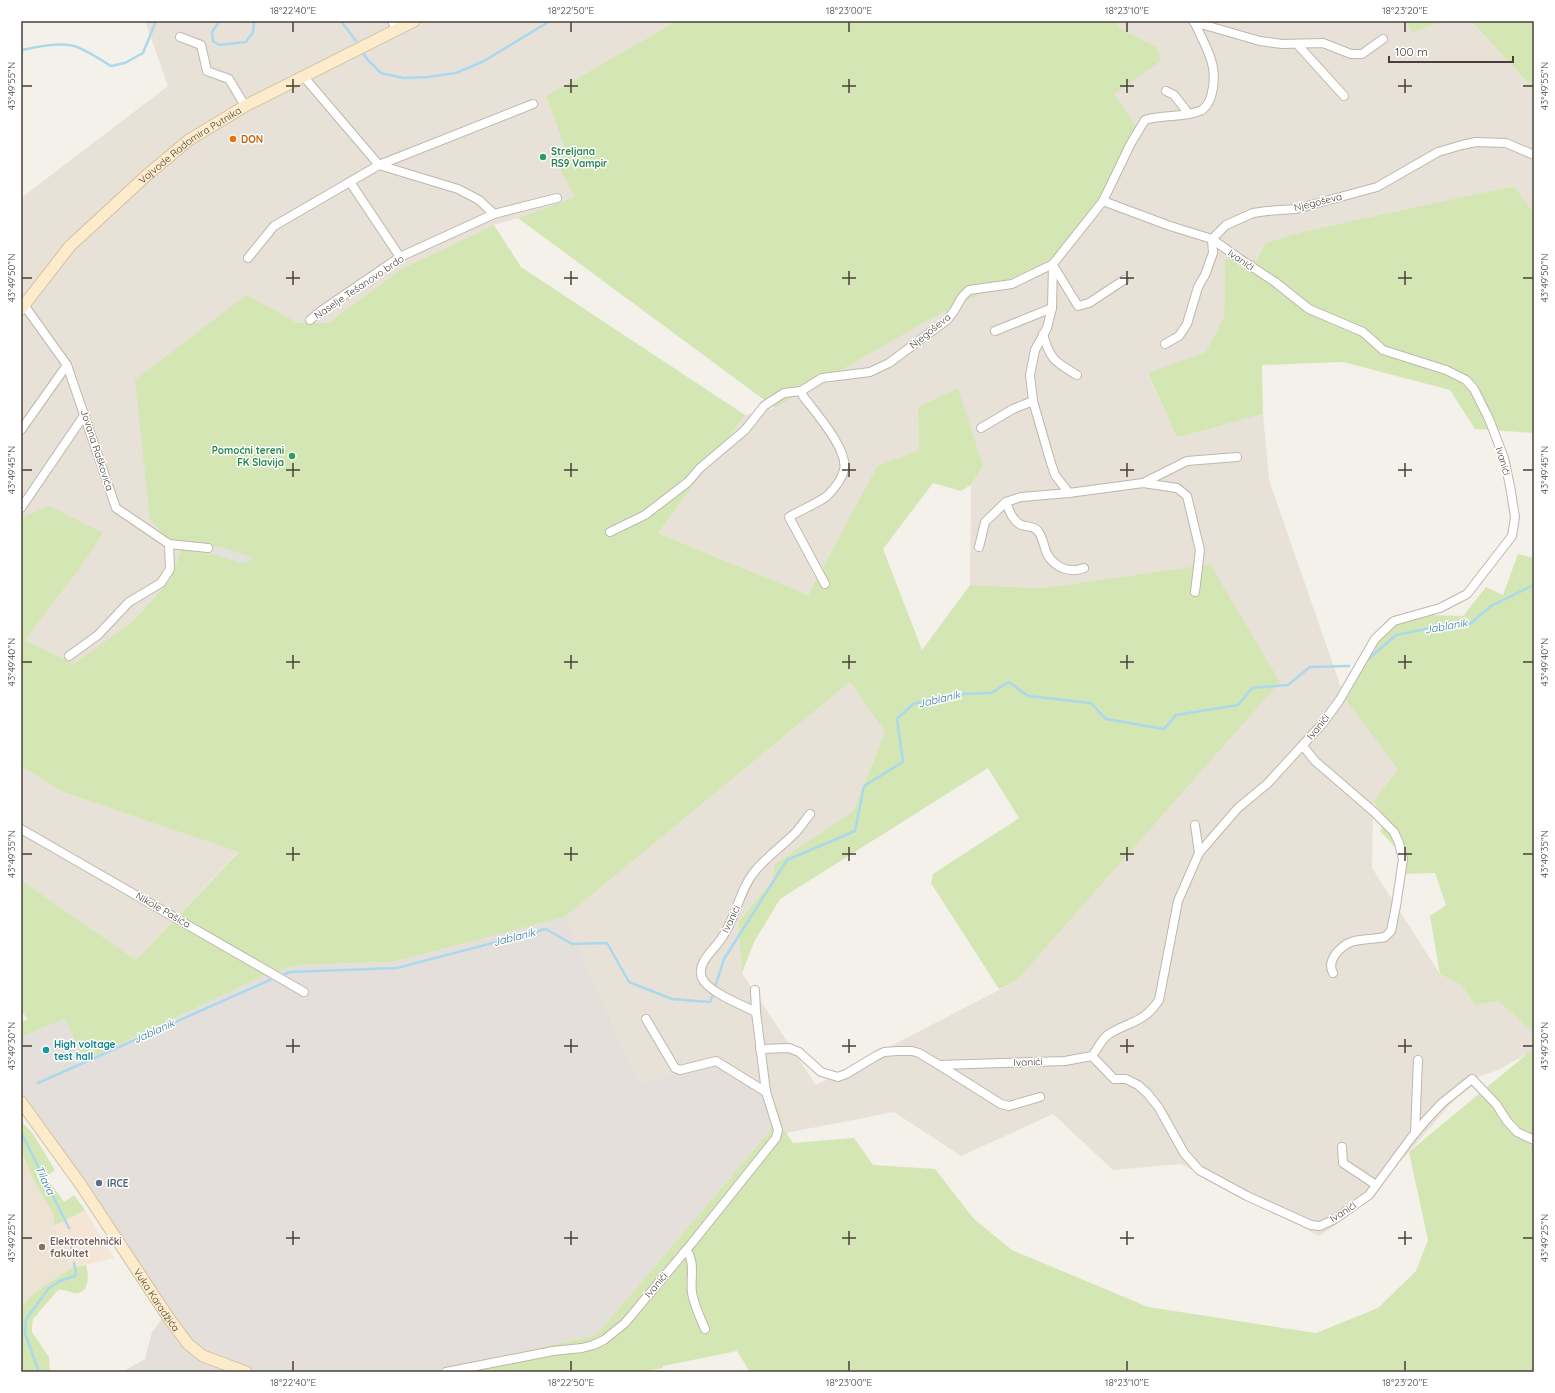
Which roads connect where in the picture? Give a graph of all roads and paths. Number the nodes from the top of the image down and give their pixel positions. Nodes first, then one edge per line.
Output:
1 (414, 21) edge
2 (1194, 21) edge
3 (394, 25) edge
4 (180, 36) dead end
5 (1383, 39) dead end
6 (1297, 44) junction
7 (304, 77) junction
8 (1166, 91) dead end
9 (1344, 96) dead end
10 (533, 104) dead end
11 (246, 106) junction
12 (1189, 114) junction
13 (1534, 155) edge
14 (379, 165) junction
15 (350, 182) junction
16 (557, 198) dead end
17 (1104, 201) junction
18 (494, 214) junction
19 (1212, 239) junction
20 (400, 257) junction
21 (248, 258) dead end
22 (1053, 264) junction
23 (1124, 280) dead end
24 (23, 307) edge
25 (1052, 308) junction
26 (310, 320) dead end
27 (995, 331) dead end
28 (1043, 334) junction
29 (1165, 344) dead end
30 (67, 365) junction
31 (1077, 376) dead end
32 (801, 391) junction
33 (1033, 401) junction
34 (85, 414) junction
35 (980, 428) dead end
36 (21, 430) edge
37 (1237, 457) dead end
38 (1143, 483) junction
39 (1069, 493) junction
40 (1006, 502) junction
41 (21, 508) edge
42 (610, 532) dead end
43 (169, 544) junction
44 (208, 548) dead end
45 (979, 548) dead end
46 (1084, 568) dead end
47 (825, 584) dead end
48 (1196, 592) dead end
49 (69, 656) dead end
50 (1303, 746) junction
51 (810, 814) dead end
52 (1195, 825) dead end
53 (21, 829) edge
54 (1199, 853) junction
55 (1333, 973) dead end
56 (755, 990) dead end
57 (304, 992) dead end
58 (756, 1012) junction
59 (646, 1018) dead end
60 (760, 1049) junction
61 (1092, 1056) junction
62 (1418, 1060) dead end
63 (939, 1065) junction
64 (766, 1092) junction
65 (1040, 1097) dead end
66 (21, 1102) edge
67 (1415, 1133) junction
68 (1534, 1140) edge
69 (1342, 1148) dead end
70 (1376, 1185) junction
71 (686, 1250) junction
72 (704, 1329) dead end
73 (246, 1372) edge
74 (446, 1372) edge

1 - 3 main road, Vojvode Radomira Putnika
2 - 6 street, Njegoševa
2 - 12 street, Njegoševa
3 - 7 main road, Vojvode Radomira Putnika
4 - 11 street
5 - 6 street, Njegoševa
6 - 9 street
7 - 11 main road, Vojvode Radomira Putnika
7 - 14 street
8 - 12 street
10 - 14 street
11 - 24 main road, Vojvode Radomira Putnika
12 - 17 street, Njegoševa
13 - 19 street, Njegoševa
14 - 15 street
14 - 18 street
15 - 20 street
15 - 21 street
16 - 18 street, Naselje Tešanovo brdo
17 - 19 street
17 - 22 street, Njegoševa
18 - 20 street, Naselje Tešanovo brdo
19 - 29 street
19 - 50 street, Ivanići
20 - 26 street, Naselje Tešanovo brdo
22 - 23 street
22 - 25 street
22 - 32 street, Njegoševa
24 - 30 street, Jovana Raškovića
25 - 27 street
25 - 28 street
28 - 31 street
28 - 33 street
30 - 34 street, Jovana Raškovića
30 - 36 street
32 - 42 street, Njegoševa
32 - 47 street
33 - 35 street
33 - 39 street
34 - 41 street
34 - 43 street, Jovana Raškovića
37 - 38 street
38 - 39 street
38 - 48 street
39 - 40 street
40 - 45 street
40 - 46 street
43 - 44 street, Jovana Raškovića
43 - 49 street
50 - 54 street, Ivanići
50 - 55 street, Ivanići
51 - 58 street, Ivanići
52 - 54 street
53 - 57 street, Nikole Pašića
54 - 61 street, Ivanići
56 - 58 street, Ivanići
58 - 60 street, Ivanići
59 - 64 street
60 - 63 street
60 - 64 street, Ivanići
61 - 63 street, Ivanići
61 - 70 street, Ivanići
62 - 67 street
63 - 65 street
64 - 71 street, Ivanići
66 - 73 main road, Vuka Karadžića
67 - 68 street, Ivanići
67 - 70 street, Ivanići
69 - 70 street
71 - 72 street
71 - 74 street, Ivanići

